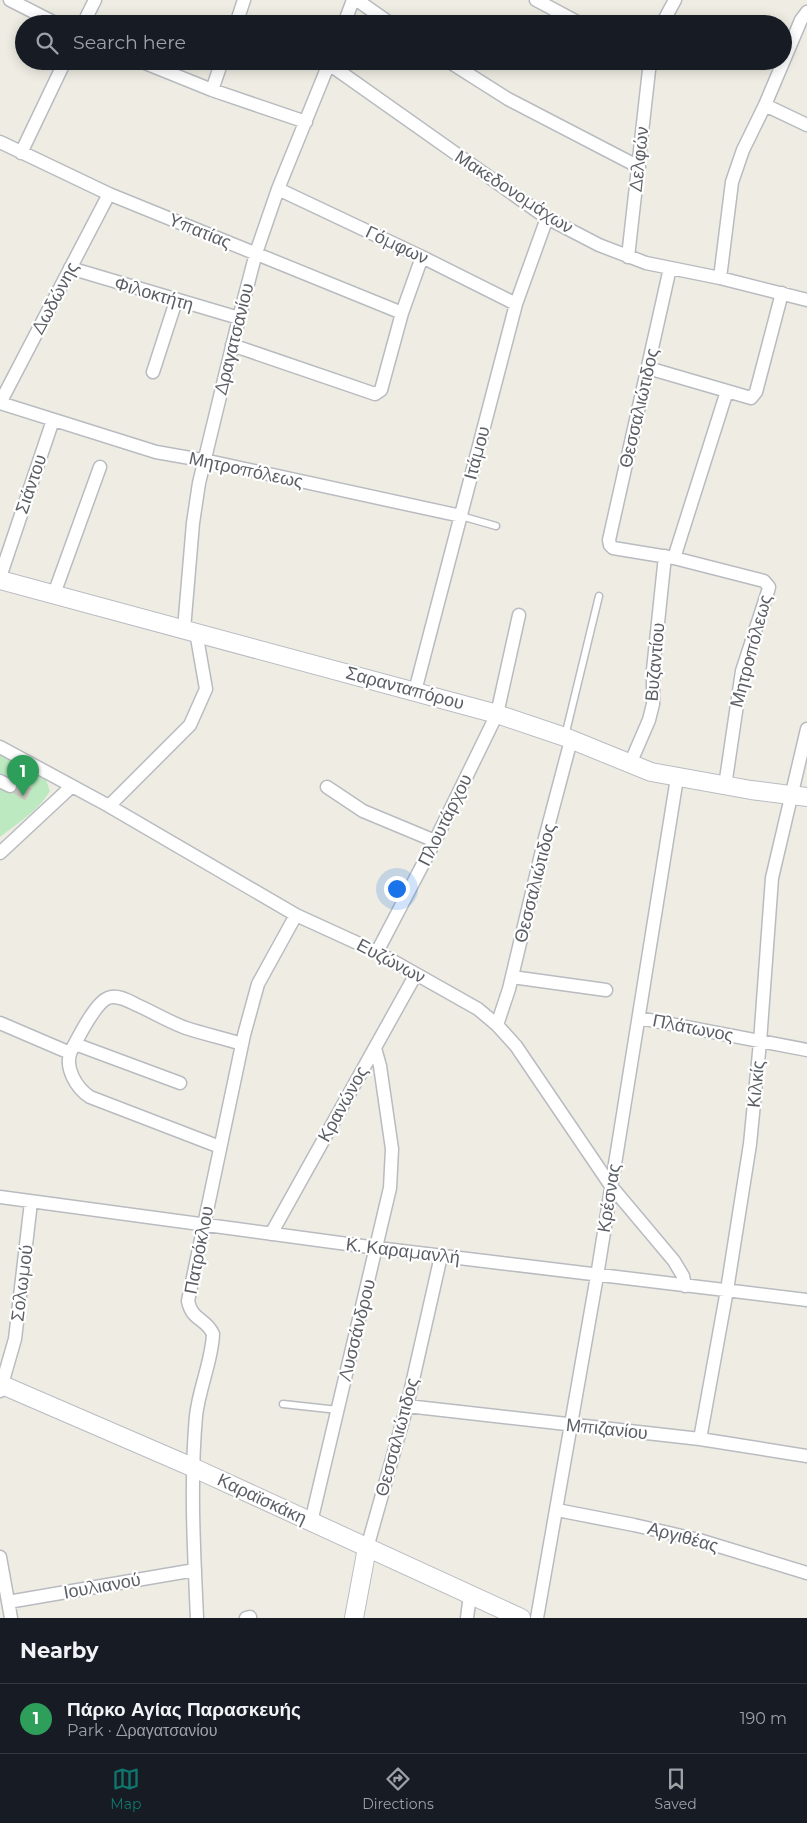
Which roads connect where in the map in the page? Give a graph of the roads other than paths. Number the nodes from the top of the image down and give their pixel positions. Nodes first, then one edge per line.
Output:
1 (10, 0) edge
2 (95, 0) edge
3 (244, 0) edge
4 (353, 0) edge
5 (357, 0) edge
6 (675, 0) edge
7 (539, 1) edge
8 (807, 12) edge
9 (39, 15) edge
10 (88, 15) edge
11 (239, 15) edge
12 (347, 15) edge
13 (378, 15) edge
14 (565, 15) edge
15 (667, 15) edge
16 (792, 41) edge
17 (61, 70) edge
18 (162, 70) edge
19 (219, 70) edge
20 (326, 70) edge
21 (340, 70) edge
22 (462, 70) edge
23 (649, 70) edge
24 (780, 70) edge
25 (212, 90) junction
26 (765, 105) junction
27 (306, 122) junction
28 (807, 125) edge
29 (1, 145) edge
30 (21, 153) junction
31 (638, 166) junction
32 (278, 189) junction
33 (109, 194) junction
34 (547, 218) junction
35 (256, 253) junction
36 (422, 256) junction
37 (628, 257) junction
38 (70, 268) junction
39 (670, 268) junction
40 (720, 278) junction
41 (782, 293) junction
42 (807, 300) edge
43 (176, 301) junction
44 (516, 304) junction
45 (402, 313) junction
46 (239, 318) junction
47 (232, 345) junction
48 (648, 368) junction
49 (153, 372) dead end
50 (727, 391) junction
51 (0, 403) edge
52 (53, 420) junction
53 (204, 460) junction
54 (100, 466) dead end
55 (461, 516) junction
56 (496, 526) dead end
57 (613, 548) joint
58 (670, 557) junction
59 (0, 578) edge
60 (54, 594) junction
61 (598, 596) dead end
62 (519, 615) dead end
63 (190, 631) junction
64 (415, 690) junction
65 (497, 714) junction
66 (807, 730) edge
67 (568, 739) junction
68 (0, 747) edge
69 (630, 764) junction
70 (677, 778) junction
71 (72, 786) junction
72 (725, 786) junction
73 (327, 787) dead end
74 (799, 796) edge
75 (109, 806) junction
76 (435, 841) junction
77 (0, 853) edge
78 (296, 915) junction
79 (377, 952) junction
80 (416, 974) junction
81 (512, 977) junction
82 (606, 990) dead end
83 (639, 1018) junction
84 (0, 1023) edge
85 (497, 1025) junction
86 (760, 1042) junction
87 (242, 1044) junction
88 (374, 1048) junction
89 (72, 1049) junction
90 (807, 1050) edge
91 (180, 1083) dead end
92 (220, 1147) junction
93 (611, 1186) junction
94 (0, 1197) edge
95 (31, 1202) junction
96 (203, 1225) junction
97 (271, 1234) junction
98 (377, 1248) junction
99 (441, 1256) junction
100 (597, 1276) junction
101 (685, 1286) junction
102 (727, 1290) junction
103 (807, 1300) edge
104 (1, 1387) edge
105 (283, 1404) dead end
106 (407, 1406) junction
107 (338, 1410) junction
108 (572, 1426) junction
109 (700, 1439) junction
110 (807, 1456) edge
111 (192, 1467) junction
112 (557, 1510) junction
113 (311, 1522) junction
114 (367, 1548) junction
115 (0, 1557) edge
116 (195, 1570) junction
117 (807, 1573) edge
118 (470, 1594) junction
119 (8, 1602) junction
120 (11, 1618) edge
121 (197, 1618) edge
122 (354, 1618) edge
123 (467, 1618) edge
124 (521, 1618) edge
125 (537, 1618) edge

1 - 9 street
2 - 10 street
3 - 11 street
4 - 12 street
5 - 13 street
6 - 15 street
7 - 14 street
8 - 16 street
17 - 30 street
18 - 25 street
19 - 25 street
20 - 27 street, Δραγατσανίου
21 - 34 street, Μακεδονομάχων
22 - 31 street
23 - 31 street, Δελφών
24 - 26 street
25 - 27 street
26 - 28 street
26 - 40 street
27 - 32 street, Δραγατσανίου
29 - 30 street, Υπατίας
30 - 33 street, Υπατίας
31 - 37 street, Δελφών
32 - 35 street, Δραγατσανίου
32 - 36 street, Γόμφων
33 - 35 street, Υπατίας
33 - 38 street, Δωδώνης
34 - 37 street, Μακεδονομάχων
34 - 44 street, Ιτάμου
35 - 45 street, Υπατίας
35 - 46 street, Δραγατσανίου
36 - 44 street, Γόμφων
36 - 45 street
37 - 39 street, Μακεδονομάχων
38 - 43 street, Φιλοκτήτη
38 - 51 street, Δωδώνης
39 - 40 street, Μακεδονομάχων
39 - 48 street, Θεσσαλιώτιδος
40 - 41 street, Μακεδονομάχων
41 - 42 street, Μακεδονομάχων
41 - 50 street
43 - 46 street, Φιλοκτήτη
43 - 49 street
44 - 55 street, Ιτάμου
45 - 47 street
46 - 47 street, Δραγατσανίου
47 - 53 street, Δραγατσανίου
48 - 50 street
48 - 57 street, Θεσσαλιώτιδος
50 - 58 street, Βυζαντίου
51 - 52 street, Μητροπόλεως
52 - 53 street, Μητροπόλεως
52 - 59 street, Σιάντου
53 - 55 street, Μητροπόλεως
53 - 63 street, Δραγατσανίου
54 - 60 street
55 - 56 lane, Μητροπόλεως
55 - 64 street, Ιτάμου
57 - 58 street, Μητροπόλεως
58 - 69 street, Βυζαντίου
58 - 72 street, Μητροπόλεως
59 - 60 street, Σαρανταπόρου
60 - 63 street, Σαρανταπόρου
61 - 67 lane, Θεσσαλιώτιδος
62 - 65 street, Πλουτάρχου
63 - 64 street, Σαρανταπόρου
63 - 75 street, Δραγατσανίου
64 - 65 street, Σαρανταπόρου
65 - 67 street, Σαρανταπόρου
65 - 76 street, Πλουτάρχου
66 - 74 street, Κιλκίς
67 - 69 street, Σαρανταπόρου
67 - 81 street, Θεσσαλιώτιδος
68 - 71 street, Ευζώνων
69 - 70 street, Σαρανταπόρου
70 - 72 street, Σαρανταπόρου
70 - 83 street, Κρέσνας
71 - 75 street, Ευζώνων
71 - 77 street
72 - 74 street, Σαρανταπόρου
73 - 76 street
74 - 86 street, Κιλκίς
75 - 78 street, Ευζώνων
76 - 79 street, Πλουτάρχου
78 - 79 street, Ευζώνων
78 - 87 street, Πατρόκλου
79 - 80 street, Ευζώνων
80 - 85 street, Ευζώνων
80 - 88 street, Κρανώνος
81 - 82 street
81 - 85 street, Θεσσαλιώτιδος
83 - 86 street, Πλάτωνος
83 - 93 street, Κρέσνας
84 - 89 street
85 - 93 street, Ευζώνων
86 - 90 street, Πλάτωνος
86 - 102 street, Κιλκίς
87 - 89 street
87 - 92 street, Πατρόκλου
88 - 97 street, Κρανώνος
88 - 98 street, Λυσσάνδρου
89 - 91 street
89 - 92 street
92 - 96 street, Πατρόκλου
93 - 100 street, Κρέσνας
93 - 101 street, Ευζώνων
94 - 95 street, Κ. Καραμανλή
95 - 96 street, Κ. Καραμανλή
95 - 104 street, Σολωμού
96 - 97 street, Κ. Καραμανλή
96 - 111 street, Πατρόκλου
97 - 98 street, Κ. Καραμανλή
98 - 99 street, Κ. Καραμανλή
98 - 107 street, Λυσσάνδρου
99 - 100 street, Κ. Καραμανλή
99 - 106 street, Θεσσαλιώτιδος
100 - 101 street, Κ. Καραμανλή
100 - 108 street, Κρέσνας
101 - 102 street, Κ. Καραμανλή
102 - 103 street, Κ. Καραμανλή
102 - 109 street, Κιλκίς
104 - 111 street, Καραϊσκάκη
105 - 107 lane
106 - 108 street, Μπιζανίου
106 - 114 street, Θεσσαλιώτιδος
107 - 113 street, Λυσσάνδρου
108 - 109 street, Μπιζανίου
108 - 112 street, Κρέσνας
109 - 110 street, Μπιζανίου
111 - 113 street, Καραϊσκάκη
111 - 116 street, Πατρόκλου
112 - 117 street, Αργιθέας
112 - 125 street, Κρέσνας
113 - 114 street, Καραϊσκάκη
114 - 118 street, Καραϊσκάκη
114 - 122 street, Θεσσαλιώτιδος
115 - 119 street
116 - 119 street, Ιουλιανού
116 - 121 street, Πατρόκλου
118 - 123 street
118 - 124 street, Καραϊσκάκη
119 - 120 street

